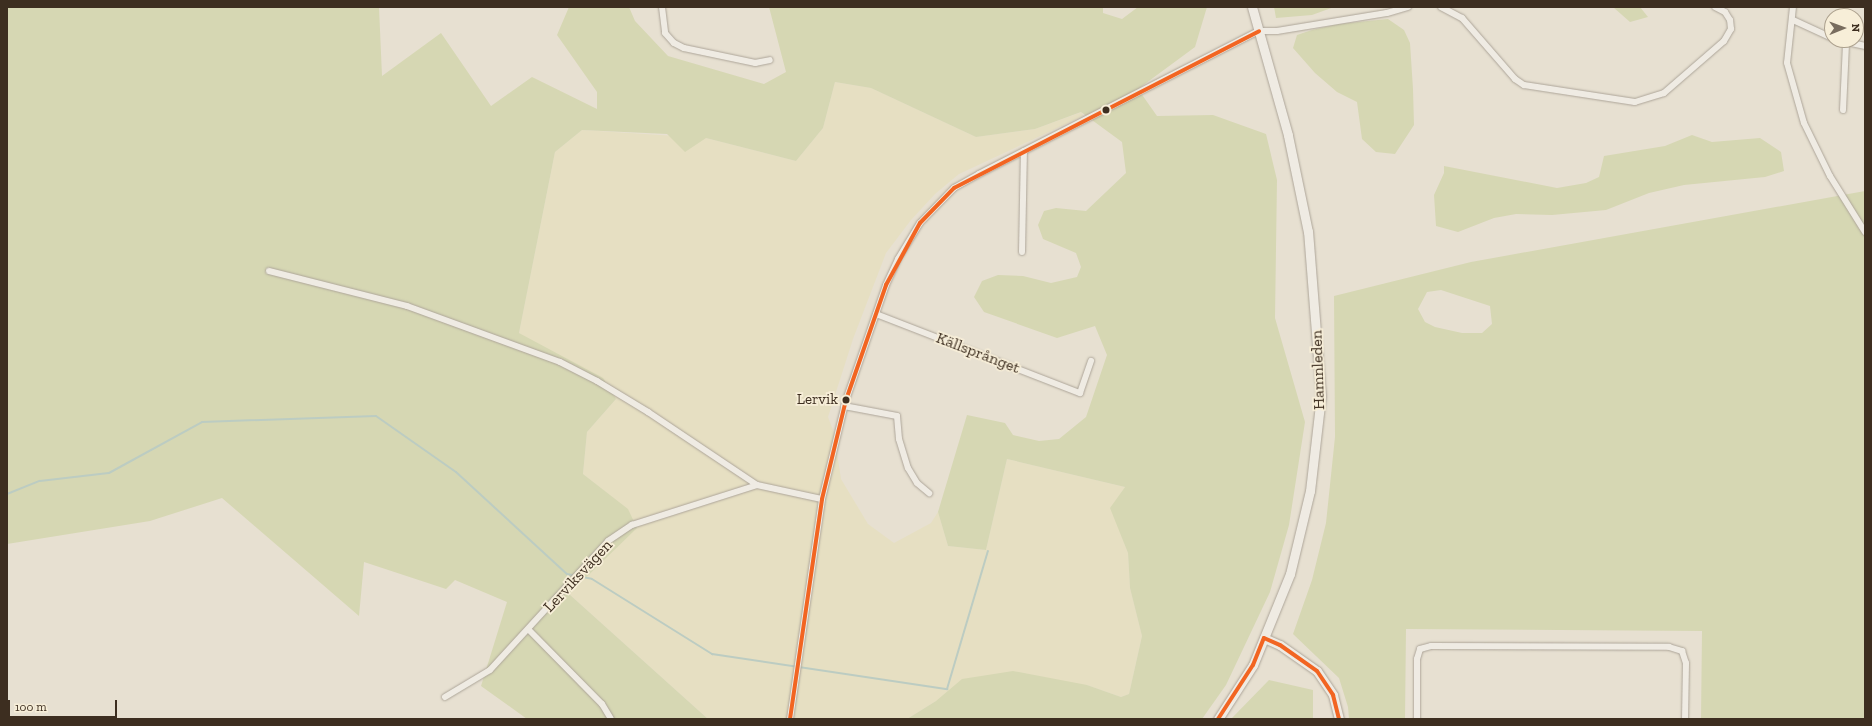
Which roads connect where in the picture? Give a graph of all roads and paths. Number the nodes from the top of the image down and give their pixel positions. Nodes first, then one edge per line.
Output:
1 (662, 7) edge
2 (1252, 7) edge
3 (1408, 7) edge
4 (1441, 7) edge
5 (1715, 7) edge
6 (1793, 7) edge
7 (1793, 20) junction
8 (1259, 31) junction
9 (1824, 34) edge
10 (1846, 48) edge
11 (770, 60) dead end
12 (1843, 110) dead end
13 (1024, 151) junction
14 (1865, 232) edge
15 (1022, 252) dead end
16 (269, 271) dead end
17 (876, 314) junction
18 (1091, 360) dead end
19 (844, 406) junction
20 (757, 485) junction
21 (929, 493) dead end
22 (822, 499) junction
23 (529, 630) junction
24 (1264, 638) junction
25 (445, 697) dead end
26 (611, 719) edge
27 (790, 719) edge
28 (1218, 719) edge
29 (1339, 719) edge
30 (1417, 719) edge
31 (1685, 719) edge

1 - 11 street
2 - 8 main road, Hamnleden
3 - 8 street
4 - 5 street
6 - 7 street
7 - 9 street
7 - 14 street
8 - 13 street
8 - 24 main road, Hamnleden
10 - 12 street
13 - 15 street
13 - 17 street
16 - 20 street
17 - 18 street, Källsprånget
17 - 19 street
19 - 21 street
19 - 22 street
20 - 22 street
20 - 23 street, Lerviksvägen
22 - 27 street
23 - 25 street, Lerviksvägen
23 - 26 street
24 - 28 main road, Hamnleden
24 - 29 main road
30 - 31 street

